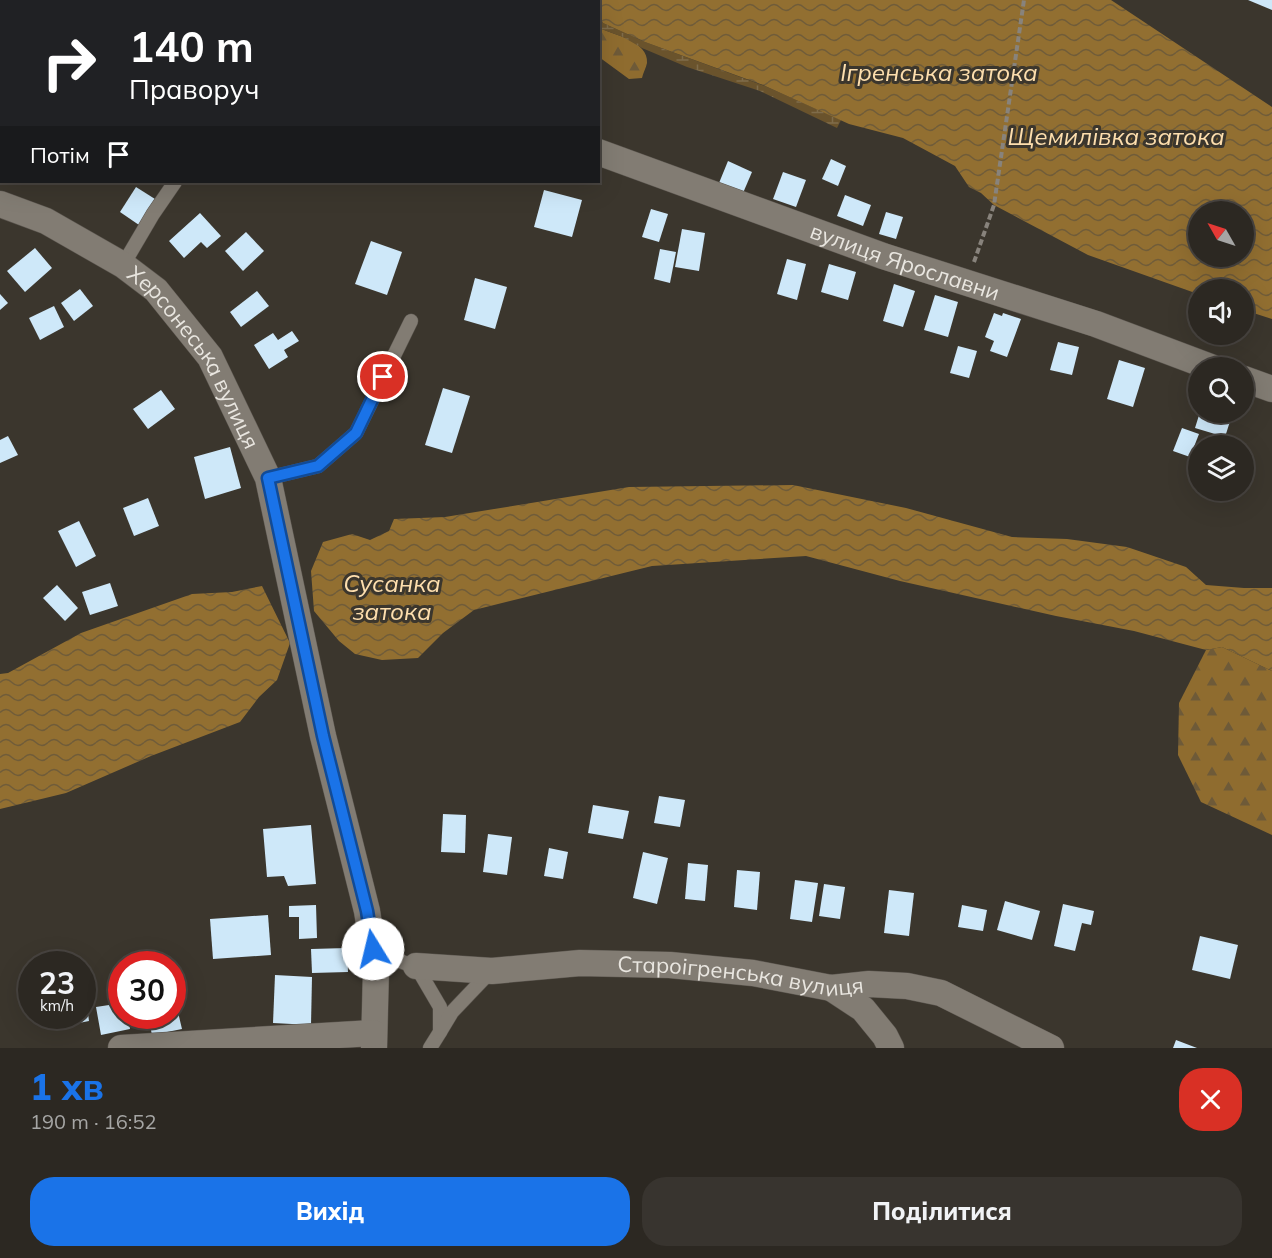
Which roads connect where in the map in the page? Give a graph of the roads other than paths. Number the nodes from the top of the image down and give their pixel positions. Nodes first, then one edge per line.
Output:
1 (600, 153) edge
2 (174, 183) edge
3 (0, 204) edge
4 (123, 266) junction
5 (411, 321) dead end
6 (1188, 359) edge
7 (1254, 383) edge
8 (1272, 389) edge
9 (268, 478) junction
10 (367, 911) junction
11 (416, 966) junction
12 (492, 970) junction
13 (831, 988) junction
14 (440, 1032) junction
15 (374, 1040) edge
16 (121, 1048) edge
17 (430, 1048) edge
18 (891, 1048) edge
19 (1051, 1048) edge

1 - 6 street, вулиця Ярославни
2 - 4 lane
3 - 4 street, Херсонеська вулиця
4 - 9 street, Херсонеська вулиця
5 - 9 lane
7 - 8 street
9 - 10 street, Херсонеська вулиця
10 - 11 lane
10 - 15 street, Херсонеська вулиця
11 - 12 street, Староігренська вулиця
11 - 14 lane
12 - 13 street, Староігренська вулиця
12 - 14 lane
13 - 18 street
13 - 19 street, Староігренська вулиця
14 - 17 lane
15 - 16 street

